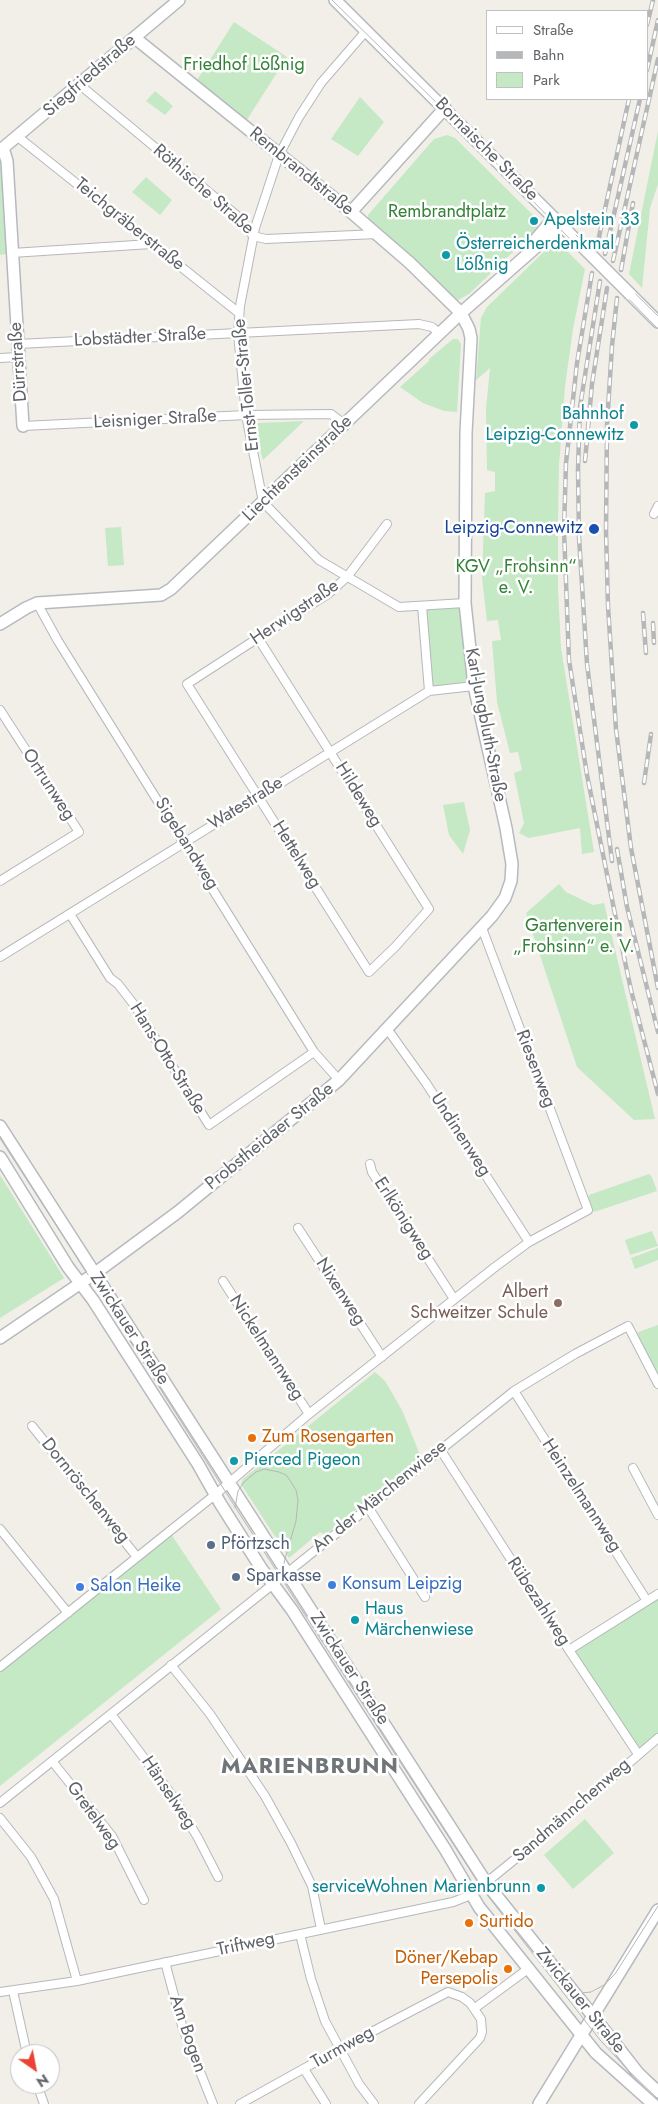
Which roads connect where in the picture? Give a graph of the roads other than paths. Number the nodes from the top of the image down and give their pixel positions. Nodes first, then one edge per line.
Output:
1 (179, 0) edge
2 (335, 0) edge
3 (366, 31) junction
4 (135, 38) junction
5 (80, 85) junction
6 (444, 108) junction
7 (18, 137) junction
8 (1, 148) edge
9 (279, 154) junction
10 (352, 212) junction
11 (558, 222) junction
12 (377, 234) junction
13 (253, 236) junction
14 (151, 244) junction
15 (12, 253) junction
16 (239, 313) junction
17 (461, 314) junction
18 (658, 322) edge
19 (238, 334) junction
20 (440, 334) junction
21 (18, 344) junction
22 (18, 357) junction
23 (0, 358) edge
24 (246, 415) junction
25 (344, 424) junction
26 (23, 426) joint
27 (263, 502) junction
28 (658, 506) edge
29 (654, 514) dead end
30 (387, 524) dead end
31 (347, 577) junction
32 (37, 603) junction
33 (465, 603) junction
34 (422, 606) junction
35 (0, 624) edge
36 (258, 638) junction
37 (187, 684) joint
38 (474, 686) junction
39 (429, 691) junction
40 (0, 710) edge
41 (331, 752) junction
42 (258, 796) junction
43 (186, 843) junction
44 (0, 881) edge
45 (505, 898) joint
46 (70, 914) junction
47 (482, 928) junction
48 (395, 947) joint
49 (0, 958) edge
50 (388, 1030) junction
51 (314, 1052) junction
52 (339, 1080) junction
53 (0, 1126) edge
54 (0, 1156) edge
55 (370, 1164) dead end
56 (298, 1228) dead end
57 (529, 1242) junction
58 (94, 1274) junction
59 (223, 1281) dead end
60 (79, 1284) junction
61 (454, 1299) junction
62 (0, 1338) edge
63 (382, 1357) junction
64 (658, 1384) edge
65 (514, 1391) junction
66 (309, 1414) junction
67 (32, 1426) dead end
68 (440, 1449) junction
69 (632, 1468) dead end
70 (228, 1484) junction
71 (216, 1494) junction
72 (368, 1507) junction
73 (658, 1515) edge
74 (0, 1528) edge
75 (137, 1557) junction
76 (287, 1572) junction
77 (272, 1584) junction
78 (658, 1594) edge
79 (425, 1597) dead end
80 (647, 1600) junction
81 (68, 1613) junction
82 (569, 1650) junction
83 (171, 1665) junction
84 (0, 1666) edge
85 (112, 1714) junction
86 (658, 1738) edge
87 (638, 1754) junction
88 (52, 1761) junction
89 (0, 1803) edge
90 (0, 1818) edge
91 (218, 1877) dead end
92 (486, 1884) junction
93 (472, 1895) junction
94 (144, 1900) dead end
95 (658, 1910) edge
96 (321, 1930) junction
97 (300, 1934) junction
98 (165, 1962) junction
99 (528, 1970) junction
100 (77, 1981) junction
101 (13, 1991) junction
102 (0, 1992) edge
103 (475, 2008) junction
104 (592, 2016) junction
105 (581, 2034) junction
106 (25, 2044) edge
107 (339, 2049) junction
108 (304, 2069) junction
109 (658, 2092) edge
110 (213, 2104) edge
111 (240, 2104) edge
112 (326, 2104) edge
113 (374, 2104) edge
114 (420, 2104) edge
115 (539, 2104) edge
116 (653, 2104) edge

1 - 4 main road, Siegfriedstraße
2 - 3 main road, Bornaische Straße
3 - 6 main road, Bornaische Straße
3 - 9 street, Ernst-Toller-Straße
4 - 5 main road, Siegfriedstraße
4 - 9 main road, Rembrandtstraße
5 - 7 main road, Siegfriedstraße
5 - 13 street, Röthische Straße
6 - 10 main road
6 - 11 main road, Bornaische Straße
7 - 8 main road, Siegfriedstraße
7 - 14 street, Teichgräberstraße
8 - 15 main road, Dürrstraße
9 - 10 main road, Rembrandtstraße
9 - 13 street, Ernst-Toller-Straße
10 - 12 main road, Rembrandtstraße
11 - 17 main road, Liechtensteinstraße
11 - 18 main road, Bornaische Straße, bridge
12 - 13 street, Röthische Straße
12 - 17 main road, Rembrandtstraße
13 - 16 street, Ernst-Toller-Straße
14 - 15 street
14 - 16 street, Teichgräberstraße
15 - 21 main road, Dürrstraße
16 - 19 street, Ernst-Toller-Straße
17 - 20 main road, Liechtensteinstraße
17 - 33 main road, Karl-Jungbluth-Straße
19 - 20 street, Lobstädter Straße
19 - 21 street, Lobstädter Straße
19 - 24 street, Ernst-Toller-Straße
20 - 25 main road, Liechtensteinstraße
21 - 22 main road, Dürrstraße
22 - 23 street
22 - 26 main road, Dürrstraße
24 - 25 street, Leisniger Straße
24 - 26 street, Leisniger Straße
24 - 27 street, Ernst-Toller-Straße
25 - 27 main road, Liechtensteinstraße
27 - 31 street
27 - 32 main road, Liechtensteinstraße
28 - 29 street
30 - 31 street, Herwigstraße
31 - 34 street
31 - 36 street, Herwigstraße
32 - 35 main road
32 - 43 street, Sigebandweg
33 - 34 street
33 - 38 main road, Karl-Jungbluth-Straße
34 - 39 street
36 - 37 street, Herwigstraße
36 - 41 street, Hildeweg
37 - 42 street, Hettelweg
38 - 39 street, Watestraße
38 - 45 main road, Karl-Jungbluth-Straße
39 - 41 street, Watestraße
40 - 44 street, Ortrunweg
41 - 42 street, Watestraße
41 - 48 street, Hildeweg
42 - 43 street, Watestraße
42 - 48 street, Hettelweg
43 - 46 street, Watestraße
43 - 51 street, Sigebandweg
45 - 47 main road, Probstheidaer Straße
46 - 49 street, Watestraße
46 - 51 street, Hans-Otto-Straße
47 - 50 main road, Probstheidaer Straße
47 - 57 street, Riesenweg
50 - 52 main road, Probstheidaer Straße
50 - 57 street, Undinenweg
51 - 52 street, Sigebandweg
52 - 58 main road, Probstheidaer Straße
53 - 58 main road, Zwickauer Straße
54 - 60 main road, Zwickauer Straße
55 - 61 street, Erlkönigweg
56 - 63 street, Nixenweg
57 - 61 street
58 - 60 main road, Probstheidaer Straße
58 - 70 main road, Zwickauer Straße
59 - 66 street, Nickelmannweg
60 - 62 main road, Probstheidaer Straße
60 - 71 main road, Zwickauer Straße
61 - 63 street
63 - 66 street
64 - 65 street, An der Märchenwiese
65 - 68 street, An der Märchenwiese
65 - 80 street, Heinzelmannweg
66 - 70 street
67 - 75 street, Dornröschenweg
68 - 72 street, An der Märchenwiese
68 - 82 street, Rübezahlweg
69 - 73 street
70 - 71 street
70 - 76 main road, Zwickauer Straße
71 - 75 street
71 - 77 main road, Zwickauer Straße
72 - 76 street, An der Märchenwiese
72 - 79 street
74 - 81 street
75 - 81 street
76 - 77 street, An der Märchenwiese
76 - 92 main road, Zwickauer Straße
77 - 83 street, An der Märchenwiese
77 - 93 main road, Zwickauer Straße
78 - 80 street
80 - 82 street
81 - 84 street
82 - 87 street, Rübezahlweg
83 - 85 street, An der Märchenwiese
83 - 96 street
85 - 88 street, An der Märchenwiese
85 - 91 street, Hänselweg
86 - 87 street, Sandmännchenweg
87 - 92 street, Sandmännchenweg
88 - 89 street, An der Märchenwiese
88 - 94 street, Gretelweg
90 - 100 street
92 - 93 street, Triftweg
92 - 104 main road, Zwickauer Straße
93 - 96 street, Triftweg
93 - 99 main road, Zwickauer Straße
95 - 104 main road
96 - 97 street, Triftweg
97 - 98 street, Triftweg
97 - 107 street
98 - 100 street, Triftweg
98 - 110 street, Am Bogen
99 - 103 street
99 - 105 main road, Zwickauer Straße
100 - 101 street, Triftweg
101 - 102 street, Triftweg
101 - 106 street
103 - 107 street, Turmweg
103 - 114 street
104 - 105 main road
104 - 109 main road, Zwickauer Straße
105 - 115 main road
105 - 116 main road, Zwickauer Straße
107 - 108 street, Turmweg
107 - 113 street
108 - 111 street, Turmweg
108 - 112 street

